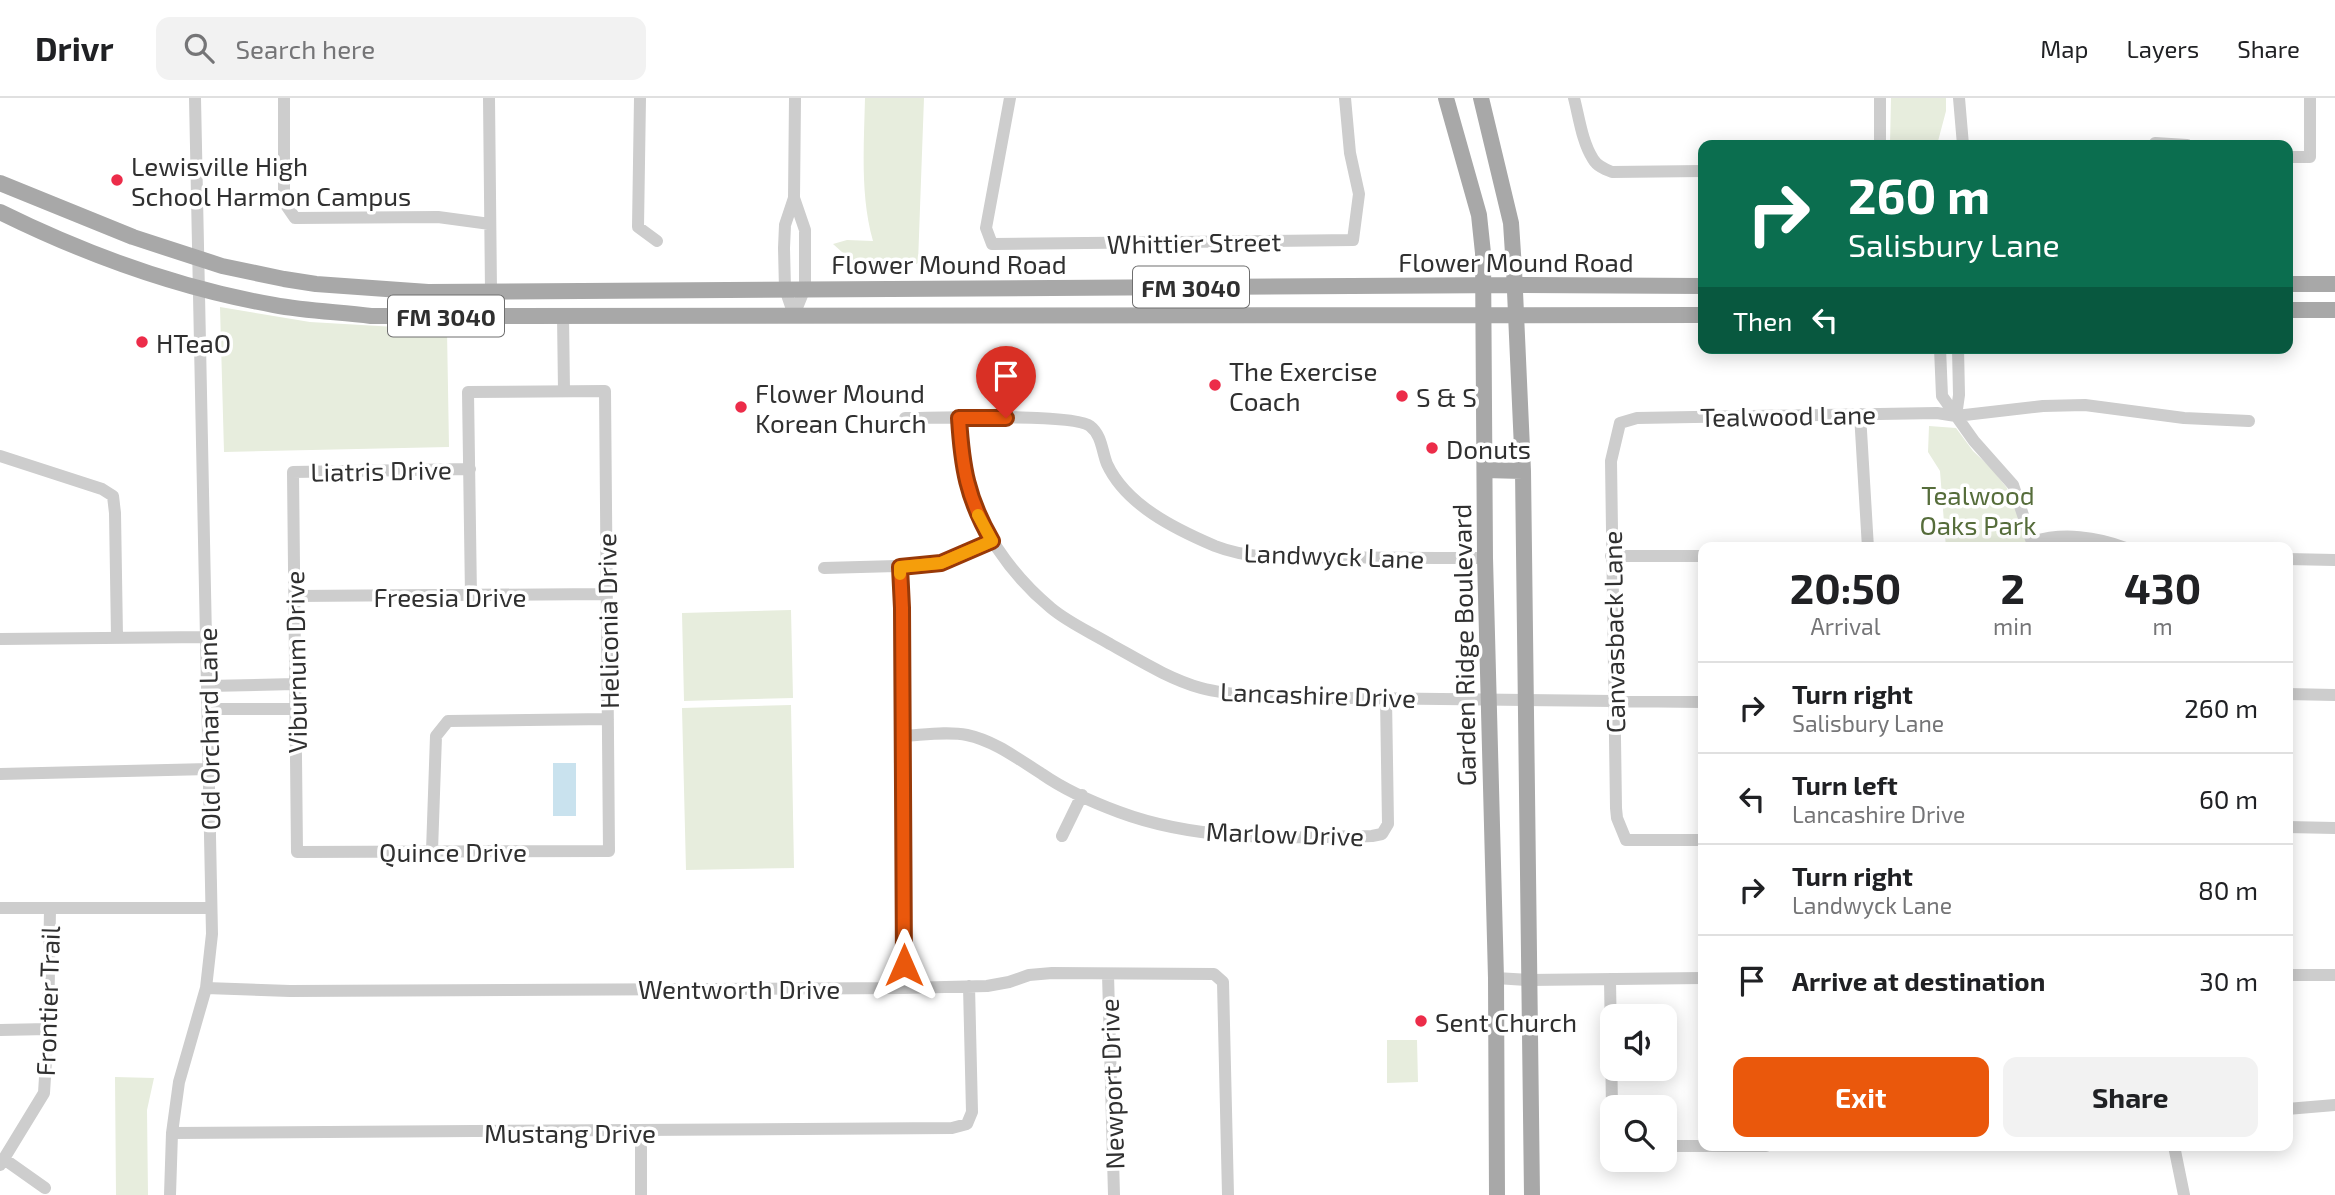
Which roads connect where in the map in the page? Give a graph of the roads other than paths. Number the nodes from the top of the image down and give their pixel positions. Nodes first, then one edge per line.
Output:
1 (195, 98) edge
2 (284, 98) edge
3 (489, 98) edge
4 (640, 98) edge
5 (795, 98) edge
6 (1010, 98) edge
7 (1345, 98) edge
8 (1446, 98) edge
9 (1481, 98) edge
10 (1574, 98) edge
11 (1880, 98) edge
12 (1959, 98) edge
13 (2310, 98) edge
14 (1880, 140) edge
15 (1963, 140) edge
16 (2293, 157) edge
17 (1698, 171) edge
18 (0, 183) edge
19 (794, 198) junction
20 (0, 212) edge
21 (491, 224) junction
22 (657, 241) dead end
23 (199, 259) junction
24 (2293, 284) edge
25 (2335, 284) edge
26 (1484, 285) junction
27 (1514, 285) junction
28 (1698, 286) edge
29 (805, 288) junction
30 (785, 289) junction
31 (205, 290) junction
32 (491, 291) junction
33 (2293, 310) edge
34 (2335, 310) edge
35 (1516, 314) junction
36 (563, 315) junction
37 (794, 315) junction
38 (1483, 315) junction
39 (1698, 315) edge
40 (1940, 354) edge
41 (1958, 354) edge
42 (564, 391) junction
43 (1860, 414) junction
44 (1956, 416) junction
45 (905, 418) dead end
46 (959, 418) junction
47 (2249, 421) dead end
48 (1620, 423) joint
49 (0, 456) edge
50 (470, 469) junction
51 (1485, 470) junction
52 (1523, 471) junction
53 (293, 472) joint
54 (992, 541) junction
55 (1868, 542) edge
56 (2033, 542) edge
57 (2040, 542) edge
58 (2104, 542) edge
59 (1611, 556) junction
60 (1698, 556) edge
61 (1485, 558) junction
62 (2293, 559) edge
63 (2335, 560) edge
64 (900, 567) junction
65 (824, 568) dead end
66 (606, 594) junction
67 (294, 596) junction
68 (471, 596) junction
69 (117, 637) junction
70 (207, 637) junction
71 (0, 639) edge
72 (295, 684) junction
73 (208, 686) junction
74 (2293, 694) edge
75 (2335, 695) edge
76 (1385, 698) junction
77 (1489, 700) junction
78 (1525, 701) junction
79 (1614, 701) junction
80 (1698, 702) edge
81 (208, 709) junction
82 (296, 709) junction
83 (608, 719) junction
84 (903, 736) junction
85 (209, 769) junction
86 (0, 774) edge
87 (1082, 795) junction
88 (2293, 827) edge
89 (2335, 828) edge
90 (1062, 836) dead end
91 (1698, 840) edge
92 (432, 850) junction
93 (609, 851) joint
94 (297, 852) joint
95 (0, 908) edge
96 (211, 908) junction
97 (50, 909) junction
98 (1108, 974) junction
99 (2293, 975) edge
100 (2335, 975) edge
101 (1496, 978) junction
102 (1698, 978) edge
103 (1610, 979) junction
104 (1528, 980) junction
105 (969, 986) junction
106 (206, 988) junction
107 (904, 988) junction
108 (48, 1029) junction
109 (0, 1030) edge
110 (1612, 1095) edge
111 (2335, 1105) edge
112 (2293, 1108) edge
113 (641, 1131) junction
114 (172, 1133) junction
115 (1677, 1146) edge
116 (1698, 1146) edge
117 (2175, 1151) edge
118 (2, 1162) edge
119 (45, 1188) dead end
120 (170, 1195) edge
121 (640, 1195) edge
122 (1114, 1195) edge
123 (1228, 1195) edge
124 (1497, 1195) edge
125 (1532, 1195) edge
126 (2184, 1195) edge

1 - 23 street, Old Orchard Lane
2 - 21 street
3 - 21 street
4 - 22 street
5 - 19 street
6 - 7 street, Whittier Street
8 - 26 main road, Garden Ridge Boulevard
9 - 27 main road
10 - 17 street
11 - 14 street
12 - 15 street
13 - 16 street
18 - 23 main road, FM 3040
19 - 29 street
19 - 30 street
20 - 31 main road, FM 3040
21 - 32 street
23 - 31 street, Old Orchard Lane
23 - 32 main road, Flower Mound Road / FM 3040
24 - 25 main road
26 - 27 main road, Flower Mound Road / FM 3040
26 - 29 main road, Flower Mound Road / FM 3040
26 - 38 main road, Garden Ridge Boulevard
27 - 28 main road, Flower Mound Road / FM 3040
27 - 35 main road
29 - 30 main road, Flower Mound Road / FM 3040
29 - 37 street
30 - 32 main road, Flower Mound Road / FM 3040
30 - 37 street
31 - 36 main road, Flower Mound Road / FM 3040
31 - 70 street, Old Orchard Lane
33 - 34 main road
35 - 38 main road, Flower Mound Road / FM 3040
35 - 39 main road, Flower Mound Road / FM 3040
35 - 52 main road
36 - 37 main road, Flower Mound Road / FM 3040
36 - 42 street
37 - 38 main road, Flower Mound Road / FM 3040
38 - 51 main road, Garden Ridge Boulevard
40 - 44 street
41 - 44 street
42 - 50 street
42 - 66 street, Heliconia Drive
43 - 44 street, Tealwood Lane
43 - 48 street, Tealwood Lane
43 - 55 street
44 - 47 street, Tealwood Lane
44 - 56 street
45 - 46 street, Landwyck Lane
46 - 54 street, Lancashire Drive
46 - 61 street, Landwyck Lane
48 - 59 street, Canvasback Lane
49 - 69 street
50 - 53 street, Liatris Drive
50 - 68 street
51 - 52 main road
51 - 61 main road, Garden Ridge Boulevard
52 - 78 main road
53 - 67 street, Viburnum Drive
54 - 64 street
54 - 76 street, Lancashire Drive
57 - 58 street
59 - 60 street
59 - 79 street, Canvasback Lane
61 - 77 main road, Garden Ridge Boulevard
62 - 63 street
64 - 65 street
64 - 84 street
66 - 68 street, Freesia Drive
66 - 83 street, Heliconia Drive
67 - 68 street, Freesia Drive
67 - 72 street, Viburnum Drive
69 - 70 street
69 - 71 street
70 - 73 street, Old Orchard Lane
72 - 73 street
72 - 82 street, Viburnum Drive
73 - 81 street, Old Orchard Lane
74 - 75 street
76 - 77 street, Lancashire Drive
76 - 87 street, Marlow Drive
77 - 78 street, Lancashire Drive
77 - 101 main road, Garden Ridge Boulevard
78 - 79 street, Lancashire Drive
78 - 104 main road
79 - 80 street, Lancashire Drive
79 - 91 street, Canvasback Lane
81 - 82 street
81 - 85 street, Old Orchard Lane
82 - 94 street, Viburnum Drive
83 - 92 street
83 - 93 street, Heliconia Drive
84 - 87 street, Marlow Drive
84 - 107 street
85 - 86 street
85 - 96 street, Old Orchard Lane
87 - 90 street
88 - 89 street
92 - 93 street, Quince Drive
92 - 94 street, Quince Drive
95 - 97 street
96 - 97 street
96 - 106 street, Old Orchard Lane
97 - 108 street, Frontier Trail
98 - 105 street, Wentworth Drive
98 - 122 street, Newport Drive
98 - 123 street, Wentworth Drive
99 - 100 street
101 - 104 street
101 - 124 main road, Garden Ridge Boulevard
102 - 103 street
103 - 104 street
103 - 110 street
104 - 125 main road
105 - 107 street, Wentworth Drive
105 - 113 street, Mustang Drive
106 - 107 street, Wentworth Drive
106 - 114 street, Old Orchard Lane
108 - 109 street
108 - 118 street, Frontier Trail
111 - 112 street
113 - 114 street, Mustang Drive
113 - 121 street
114 - 120 street, Old Orchard Lane
115 - 116 street
117 - 126 street
118 - 119 street

